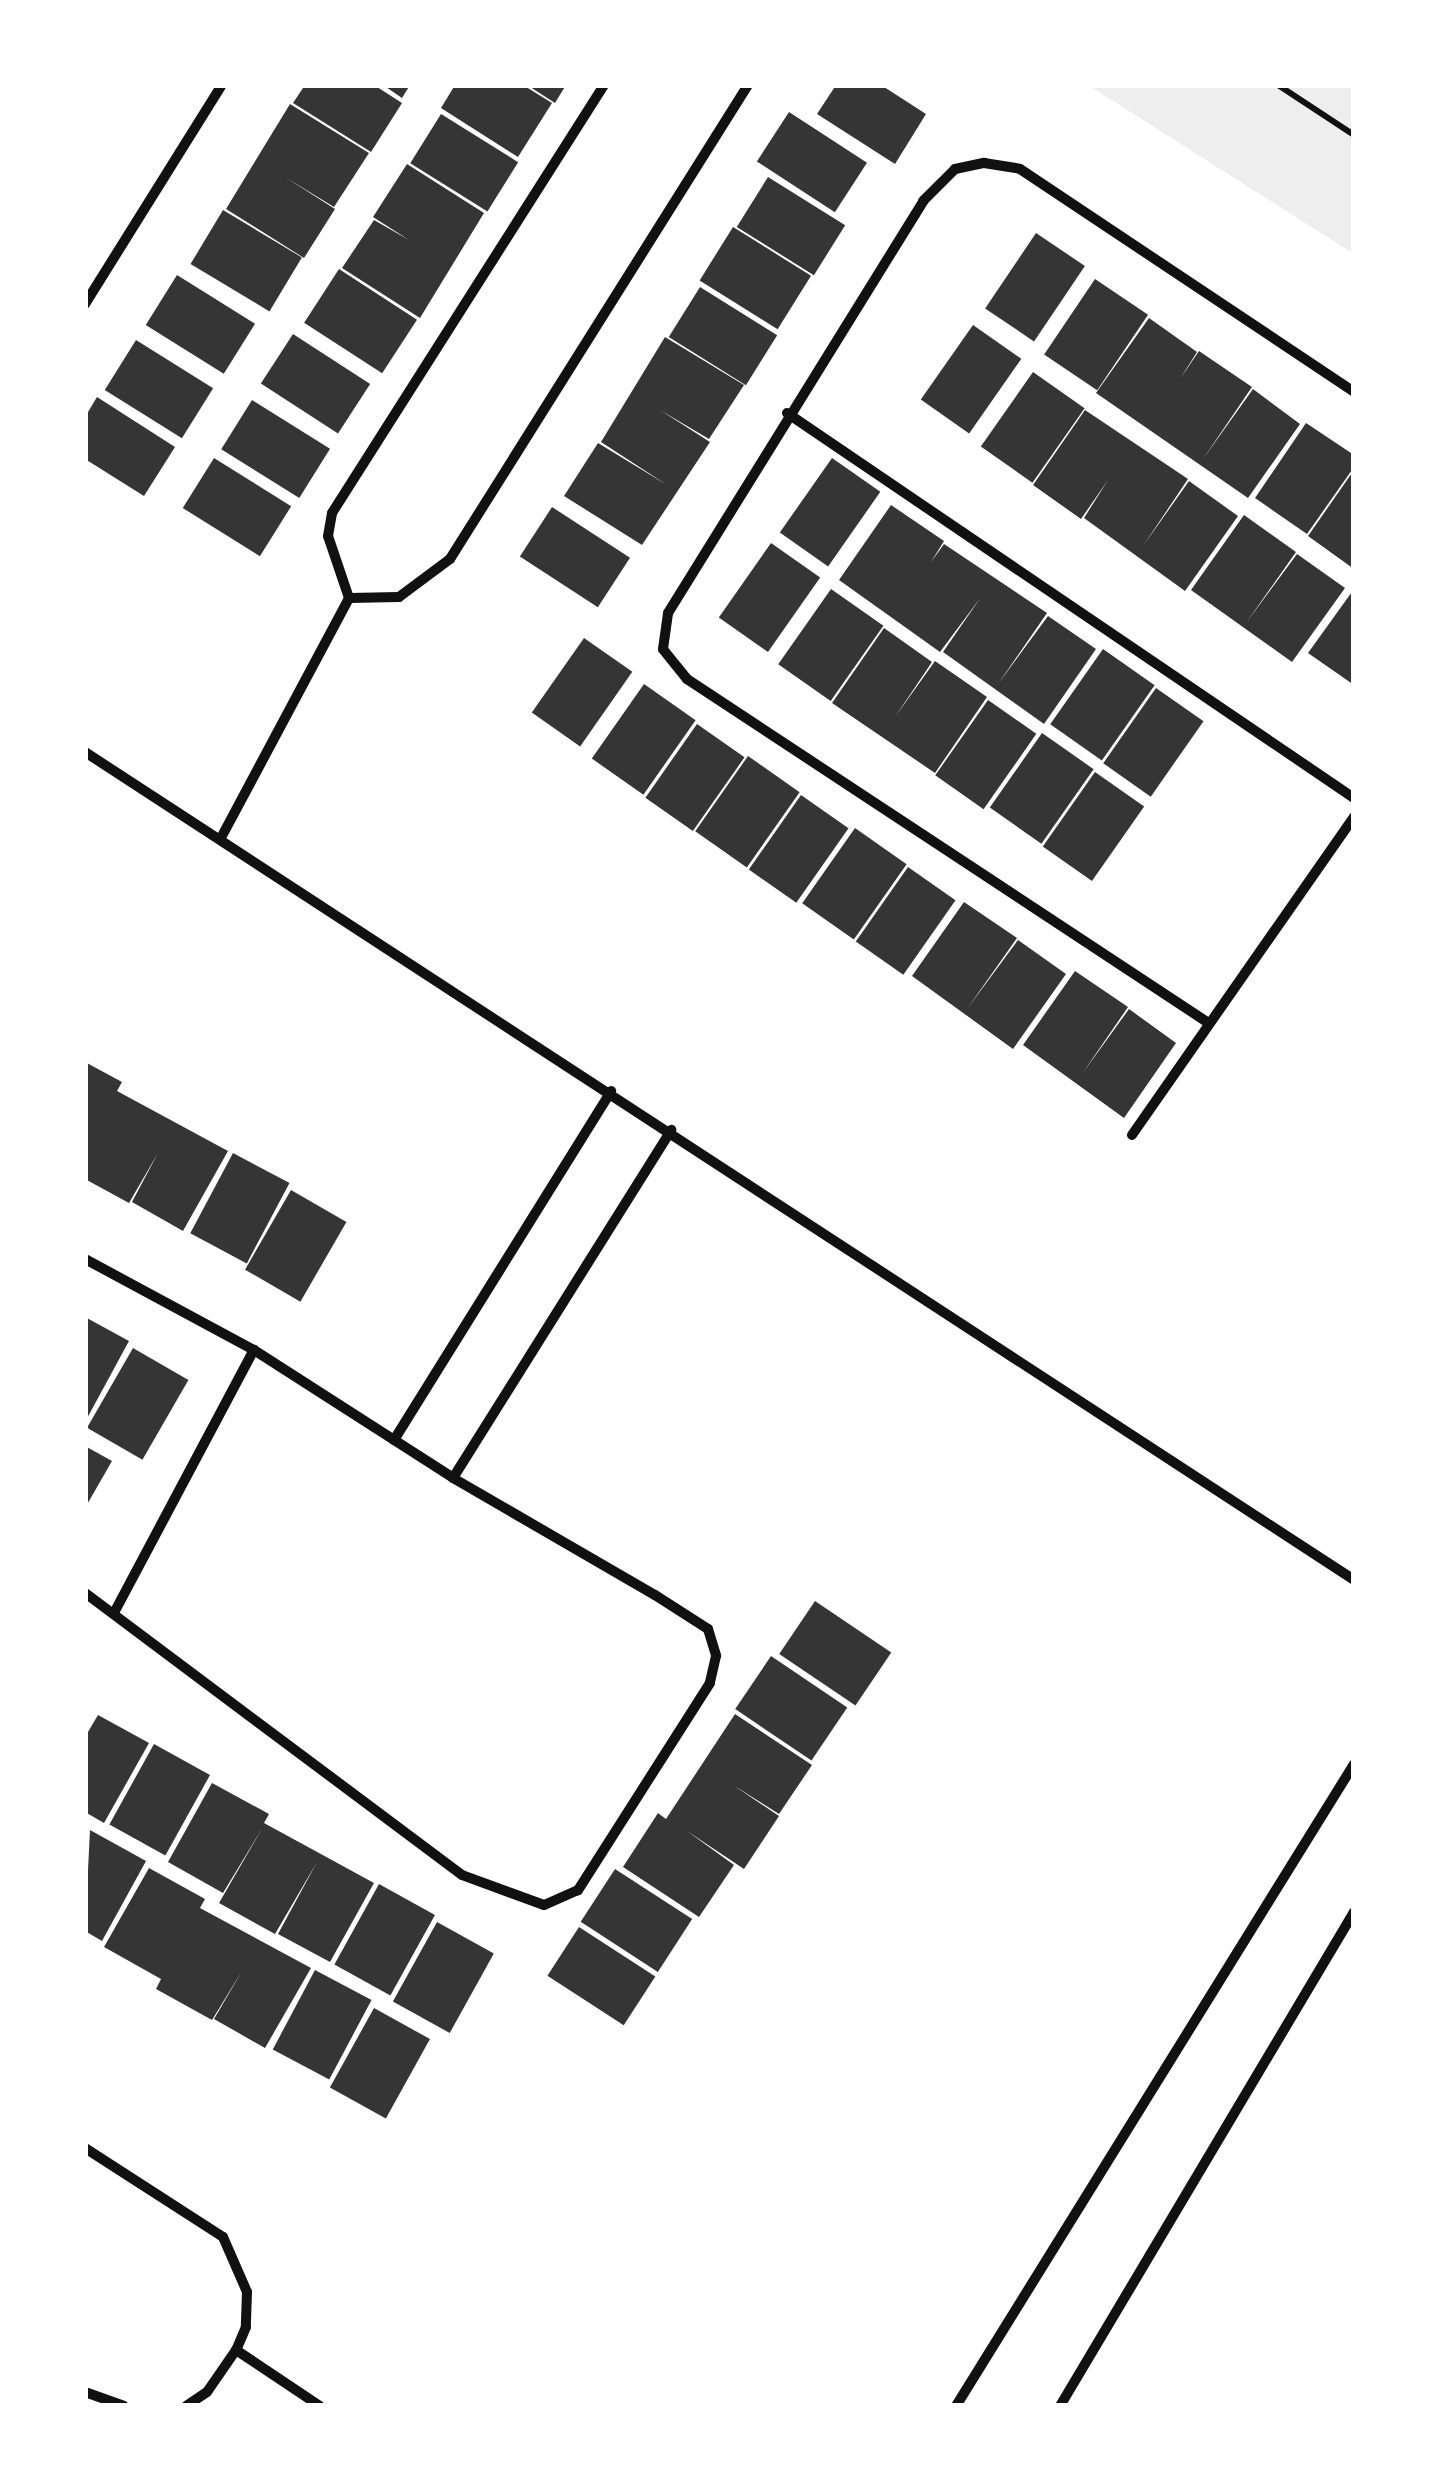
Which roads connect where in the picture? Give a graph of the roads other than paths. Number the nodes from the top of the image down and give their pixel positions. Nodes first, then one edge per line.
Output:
1 (222, 85) edge
2 (604, 85) edge
3 (748, 85) edge
4 (85, 304) edge
5 (1354, 392) edge
6 (787, 413) junction
7 (349, 598) junction
8 (85, 752) edge
9 (1354, 798) edge
10 (1354, 816) edge
11 (222, 836) junction
12 (1207, 1022) junction
13 (611, 1091) junction
14 (671, 1130) junction
15 (1132, 1135) dead end
16 (85, 1259) edge
17 (254, 1350) junction
18 (394, 1440) junction
19 (453, 1478) junction
20 (1354, 1580) edge
21 (85, 1593) edge
22 (115, 1611) junction
23 (1354, 1764) edge
24 (1354, 1912) edge
25 (85, 2148) edge
26 (236, 2350) junction
27 (85, 2392) edge
28 (124, 2406) edge
29 (186, 2406) edge
30 (320, 2406) edge
31 (956, 2406) edge
32 (1060, 2406) edge

1 - 4 street
2 - 7 street
3 - 7 street
5 - 6 street
6 - 9 street
6 - 12 street
7 - 11 street
8 - 11 street
10 - 12 street
11 - 13 street
12 - 15 street
13 - 14 street
13 - 18 street
14 - 19 street
14 - 20 street
16 - 17 street
17 - 18 street
17 - 22 street
18 - 19 street
19 - 22 street
21 - 22 street
23 - 31 street
24 - 32 street
25 - 26 street
26 - 29 street
26 - 30 street
27 - 28 street

